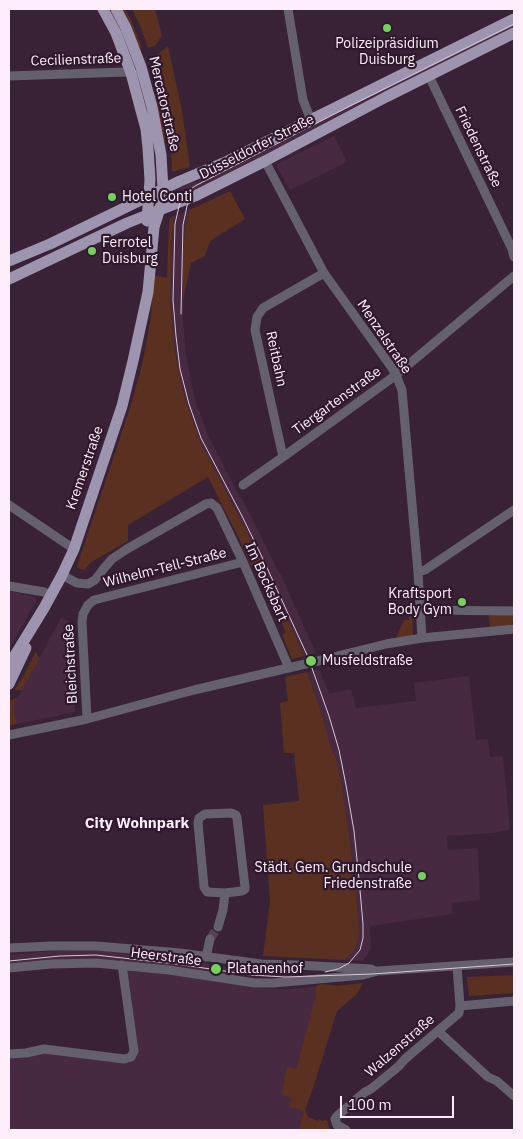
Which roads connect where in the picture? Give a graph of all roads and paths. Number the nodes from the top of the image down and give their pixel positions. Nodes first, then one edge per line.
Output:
1 (103, 9) edge
2 (116, 9) edge
3 (288, 9) edge
4 (514, 19) edge
5 (514, 33) edge
6 (131, 73) junction
7 (9, 76) edge
8 (429, 76) junction
9 (152, 107) junction
10 (311, 120) junction
11 (265, 161) junction
12 (163, 189) junction
13 (149, 196) junction
14 (159, 211) junction
15 (147, 216) junction
16 (514, 258) edge
17 (9, 261) edge
18 (324, 273) junction
19 (514, 276) edge
20 (9, 279) edge
21 (141, 320) junction
22 (396, 375) junction
23 (283, 457) junction
24 (242, 485) dead end
25 (9, 505) edge
26 (514, 510) edge
27 (74, 549) junction
28 (243, 562) junction
29 (418, 572) junction
30 (62, 576) junction
31 (88, 584) junction
32 (9, 586) edge
33 (51, 596) junction
34 (94, 600) junction
35 (420, 610) junction
36 (514, 611) edge
37 (38, 619) junction
38 (514, 629) edge
39 (422, 638) junction
40 (9, 664) edge
41 (289, 668) junction
42 (9, 684) edge
43 (88, 719) junction
44 (9, 735) edge
45 (225, 893) junction
46 (218, 927) tunnel mouth
47 (210, 939) tunnel mouth
48 (9, 948) edge
49 (206, 956) junction
50 (514, 962) edge
51 (122, 965) junction
52 (457, 966) junction
53 (9, 968) edge
54 (378, 971) junction
55 (514, 1001) edge
56 (460, 1006) junction
57 (438, 1032) junction
58 (9, 1054) edge
59 (514, 1096) edge
60 (346, 1130) edge

1 - 6 main road, Mercatorstraße
2 - 9 main road, Mercatorstraße
3 - 10 street
4 - 10 main road, Düsseldorfer Straße
5 - 8 main road, Düsseldorfer Straße
6 - 7 street, Cecilienstraße
6 - 9 street, Cecilienstraße
6 - 13 main road, Mercatorstraße
8 - 11 main road, Düsseldorfer Straße
8 - 16 street, Friedenstraße
9 - 12 main road, Mercatorstraße
10 - 12 main road, Düsseldorfer Straße
11 - 14 main road, Düsseldorfer Straße
11 - 18 street, Menzelstraße
12 - 13 main road, Düsseldorfer Straße
12 - 14 main road, Mercatorstraße
13 - 15 main road, Mercatorstraße
13 - 17 main road, Düsseldorfer Straße
14 - 15 main road, Düsseldorfer Straße
14 - 21 main road, Kremerstraße
15 - 20 main road, Düsseldorfer Straße
15 - 21 main road, Kremerstraße
18 - 22 street, Menzelstraße
18 - 23 street, Reitbahn
19 - 22 street, Tiergartenstraße
21 - 27 main road, Kremerstraße
22 - 23 street, Tiergartenstraße
22 - 29 street, Menzelstraße
23 - 24 street, Tiergartenstraße
25 - 27 street
26 - 29 street
27 - 30 main road, Kremerstraße
28 - 31 street, Im Bocksbart
28 - 34 street, Wilhelm-Tell-Straße
28 - 41 street, Im Bocksbart
29 - 35 street, Menzelstraße
30 - 31 street
30 - 33 main road, Kremerstraße
31 - 34 street
32 - 33 street
33 - 37 main road, Kremerstraße
34 - 43 street, Bleichstraße
35 - 36 street
35 - 39 street, Menzelstraße
37 - 40 main road, Kremerstraße
37 - 42 main road, Kremerstraße
38 - 39 street
39 - 41 street
41 - 43 street
43 - 44 street
45 - 45 street
45 - 46 street
47 - 49 street
48 - 49 street, Heerstraße
49 - 54 street, Heerstraße
50 - 52 street, Heerstraße
51 - 53 street, Heerstraße
51 - 54 street, Heerstraße
51 - 58 street
52 - 54 street, Heerstraße
52 - 56 street
55 - 56 street
56 - 57 street, Walzenstraße
57 - 59 street
57 - 60 street, Walzenstraße

